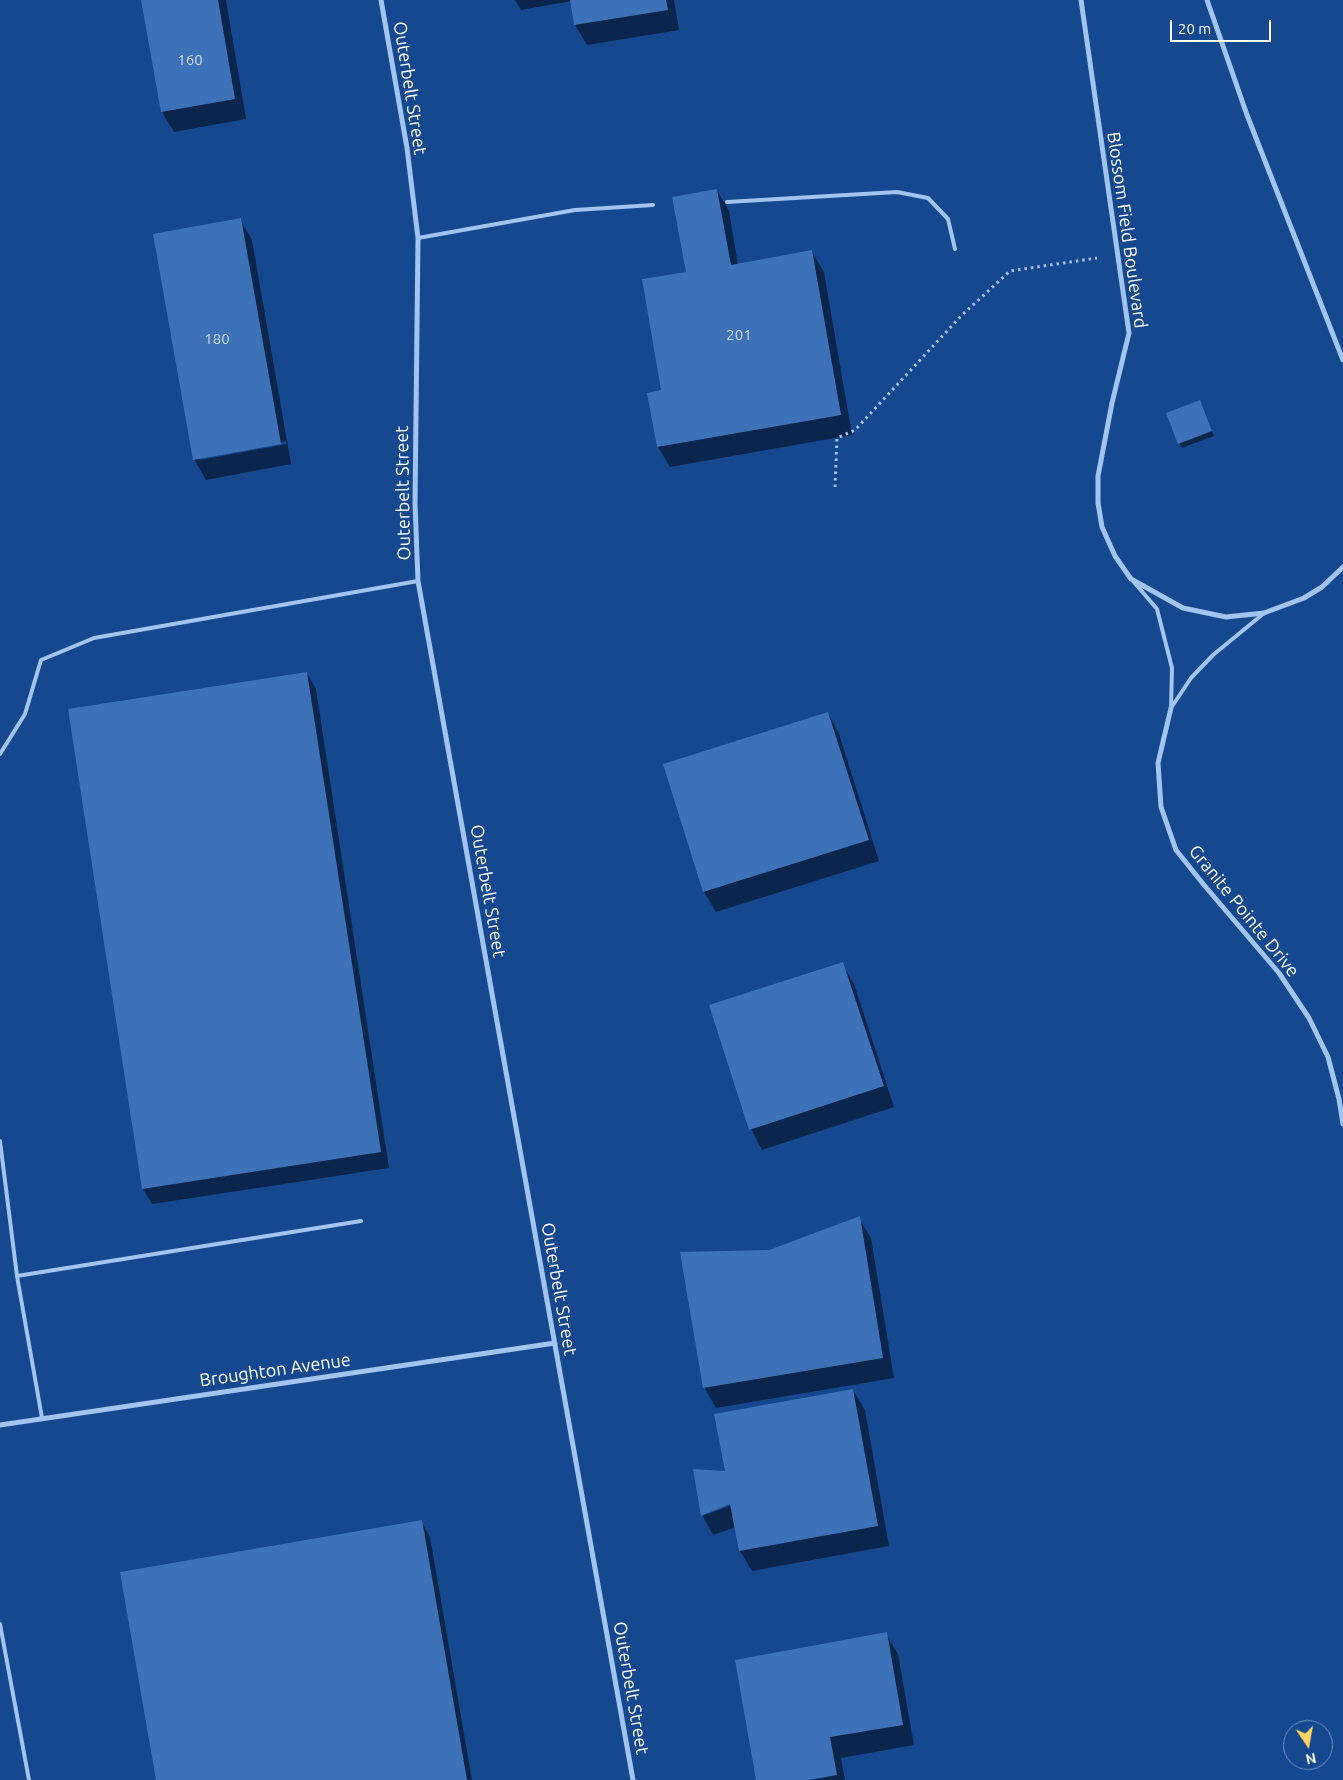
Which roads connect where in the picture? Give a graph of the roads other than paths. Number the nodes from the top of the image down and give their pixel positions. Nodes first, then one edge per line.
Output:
1 (381, 0) edge
2 (1081, 0) edge
3 (1207, 0) edge
4 (727, 202) dead end
5 (653, 205) dead end
6 (418, 238) junction
7 (955, 249) dead end
8 (1343, 360) edge
9 (1343, 567) edge
10 (1132, 579) junction
11 (418, 581) junction
12 (1264, 613) junction
13 (1171, 708) junction
14 (0, 754) edge
15 (1343, 1124) edge
16 (0, 1141) edge
17 (361, 1221) dead end
18 (16, 1276) junction
19 (555, 1342) junction
20 (42, 1418) junction
21 (0, 1425) edge
22 (0, 1624) edge
23 (29, 1780) edge
24 (633, 1780) edge

1 - 6 street, Outerbelt Street
2 - 10 street, Blossom Field Boulevard
3 - 8 street
4 - 7 lane
5 - 6 lane
6 - 11 street, Outerbelt Street
9 - 12 street, Blossom Field Boulevard
10 - 12 street, Blossom Field Boulevard
10 - 13 lane
11 - 14 lane
11 - 19 street, Outerbelt Street
12 - 13 lane
13 - 15 street, Granite Pointe Drive
16 - 18 lane
17 - 18 lane
18 - 20 lane
19 - 20 street, Broughton Avenue
19 - 24 street, Outerbelt Street
20 - 21 street, Broughton Avenue
22 - 23 lane

